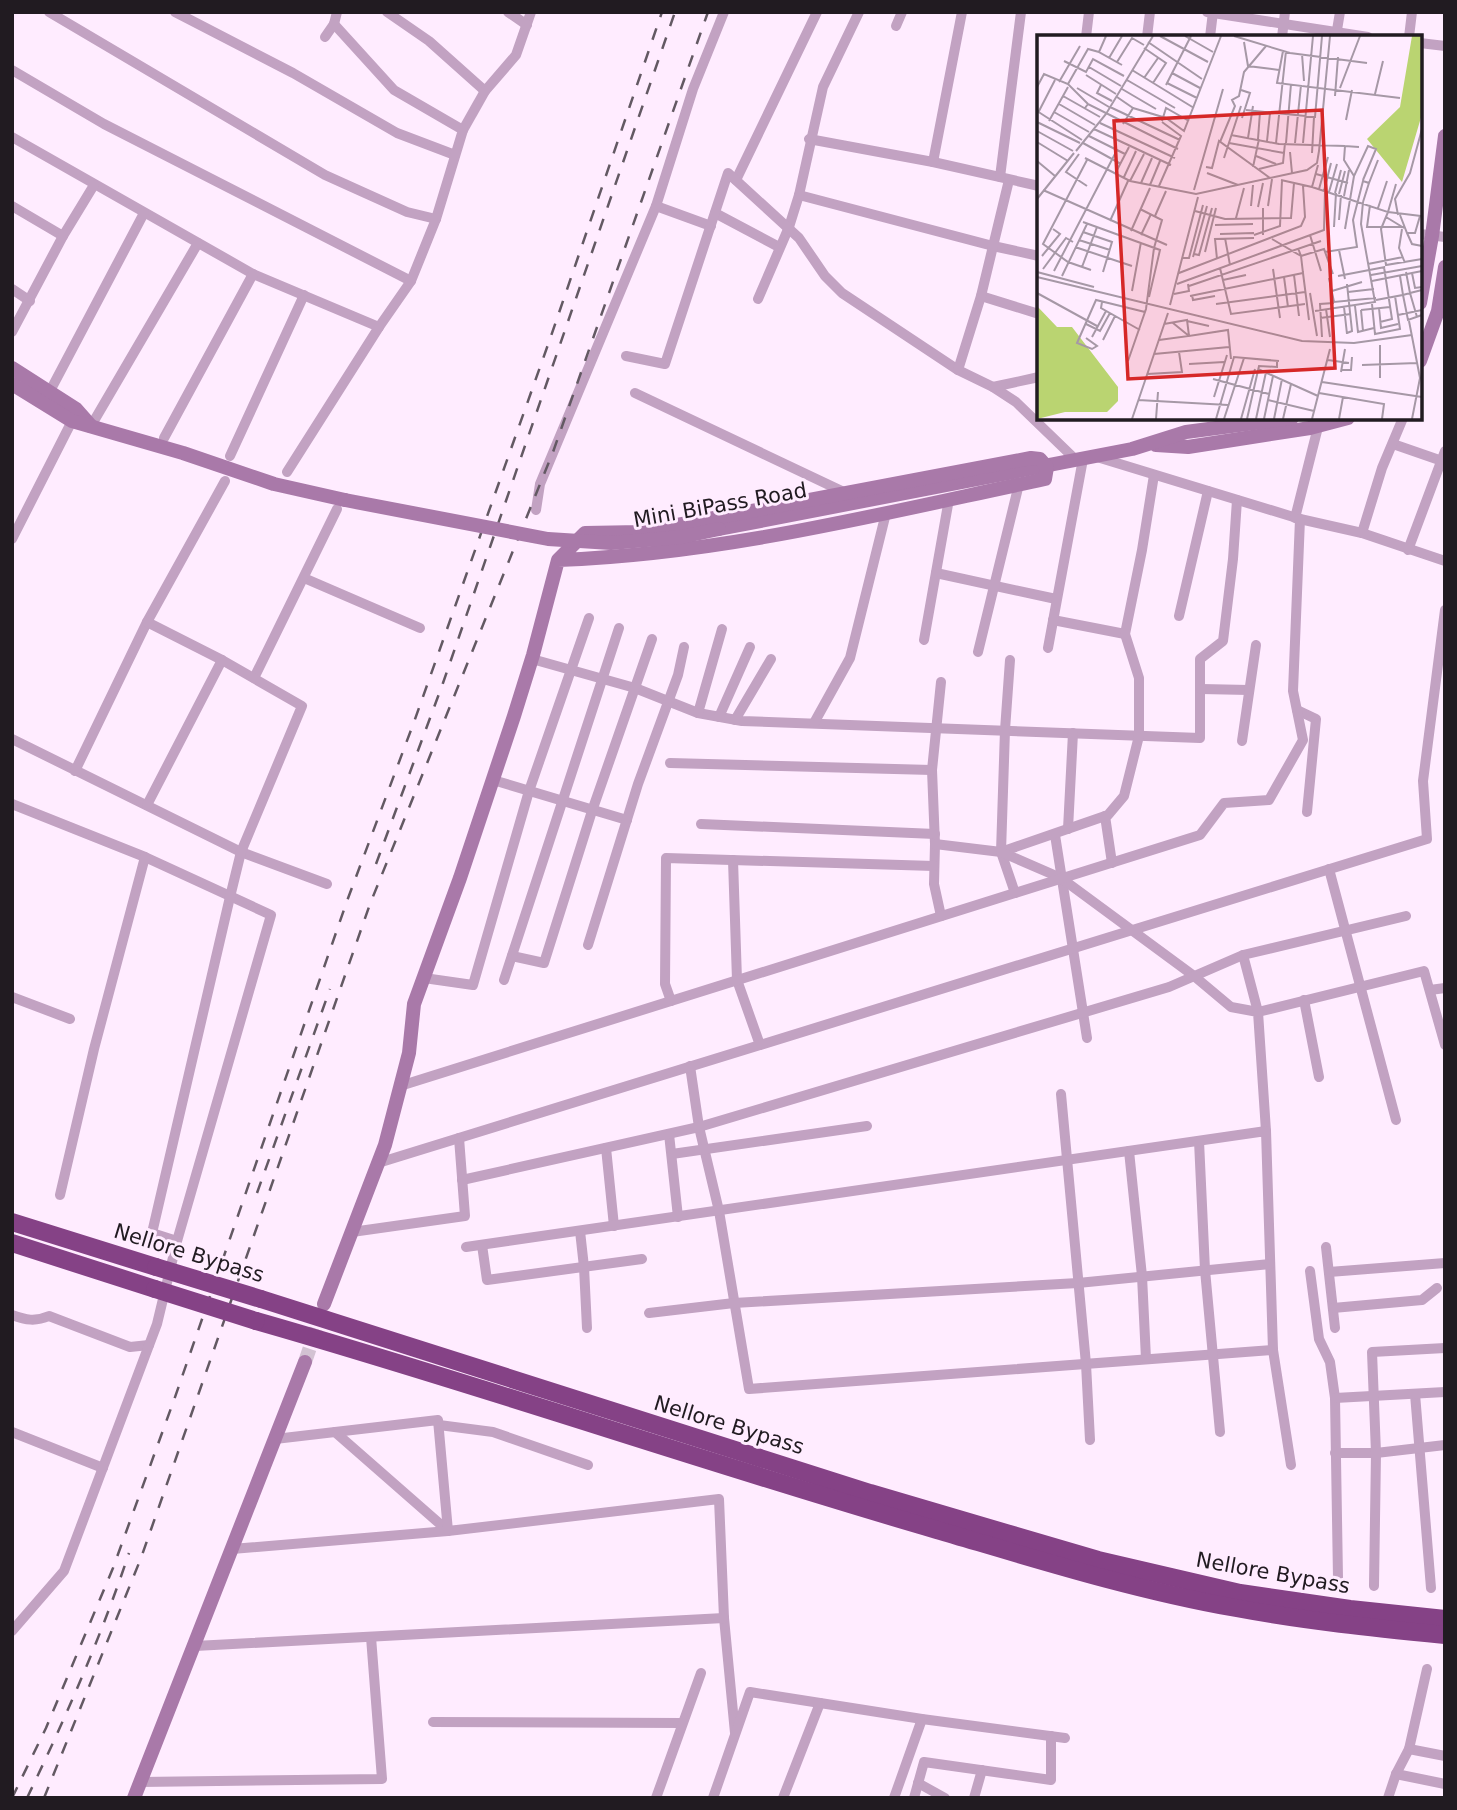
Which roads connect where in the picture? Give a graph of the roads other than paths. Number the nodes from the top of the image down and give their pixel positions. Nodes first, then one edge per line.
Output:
1 (49, 12) edge
2 (175, 12) edge
3 (337, 12) edge
4 (387, 12) edge
5 (508, 12) edge
6 (531, 12) edge
7 (724, 12) edge
8 (817, 12) edge
9 (859, 12) edge
10 (902, 12) edge
11 (962, 12) edge
12 (1021, 12) edge
13 (1089, 12) edge
14 (1150, 12) edge
15 (1286, 12) edge
16 (1340, 12) edge
17 (1412, 12) edge
18 (1211, 13) edge
19 (65, 16) edge
20 (334, 24) junction
21 (527, 25) junction
22 (1283, 25) junction
23 (895, 26) dead end
24 (1086, 35) edge
25 (1147, 35) edge
26 (1210, 35) edge
27 (1282, 35) edge
28 (1336, 35) edge
29 (1409, 35) edge
30 (325, 37) dead end
31 (1422, 43) edge
32 (1445, 46) edge
33 (12, 70) edge
34 (485, 91) junction
35 (463, 130) junction
36 (1445, 136) edge
37 (12, 137) edge
38 (810, 139) junction
39 (455, 155) junction
40 (933, 162) junction
41 (1004, 178) junction
42 (736, 180) junction
43 (94, 185) junction
44 (1037, 186) edge
45 (799, 195) junction
46 (12, 206) edge
47 (656, 206) junction
48 (144, 213) junction
49 (715, 213) junction
50 (436, 219) junction
51 (711, 226) junction
52 (789, 227) junction
53 (1433, 235) edge
54 (63, 236) junction
55 (198, 243) junction
56 (993, 246) junction
57 (779, 247) junction
58 (1037, 256) edge
59 (1445, 267) edge
60 (253, 274) junction
61 (411, 281) junction
62 (12, 289) edge
63 (1422, 293) edge
64 (304, 295) junction
65 (981, 296) junction
66 (758, 299) dead end
67 (30, 301) junction
68 (1037, 313) edge
69 (379, 327) junction
70 (12, 332) edge
71 (1422, 355) edge
72 (626, 356) dead end
73 (12, 368) edge
74 (958, 370) junction
75 (1037, 377) edge
76 (12, 384) edge
77 (993, 387) junction
78 (49, 393) junction
79 (635, 393) dead end
80 (1037, 419) edge
81 (1038, 420) edge
82 (1259, 420) edge
83 (1341, 420) edge
84 (1402, 420) edge
85 (72, 421) junction
86 (1226, 422) edge
87 (91, 426) junction
88 (1318, 427) junction
89 (164, 438) dead end
90 (1393, 444) junction
91 (1149, 445) junction
92 (230, 456) dead end
93 (1084, 458) junction
94 (1444, 458) edge
95 (1047, 467) junction
96 (287, 472) dead end
97 (1154, 475) junction
98 (225, 481) dead end
99 (1019, 484) junction
100 (1209, 491) junction
101 (846, 493) junction
102 (949, 499) junction
103 (1237, 500) junction
104 (337, 509) dead end
105 (536, 510) dead end
106 (886, 513) junction
107 (1298, 518) junction
108 (1362, 533) junction
109 (12, 539) edge
110 (1408, 550) junction
111 (558, 560) junction
112 (1445, 561) edge
113 (936, 573) junction
114 (304, 578) junction
115 (995, 586) junction
116 (1056, 599) junction
117 (1445, 610) edge
118 (1179, 616) dead end
119 (589, 618) dead end
120 (1053, 620) junction
121 (147, 622) junction
122 (421, 628) dead end
123 (619, 628) dead end
124 (722, 629) dead end
125 (1125, 634) junction
126 (652, 639) dead end
127 (924, 640) dead end
128 (1256, 645) dead end
129 (684, 647) dead end
130 (750, 647) dead end
131 (1048, 648) dead end
132 (978, 652) dead end
133 (532, 659) junction
134 (771, 659) dead end
135 (222, 660) junction
136 (1010, 660) dead end
137 (571, 671) junction
138 (254, 678) junction
139 (602, 680) junction
140 (941, 682) dead end
141 (635, 688) junction
142 (1201, 689) junction
143 (1250, 690) junction
144 (668, 702) junction
145 (1297, 710) junction
146 (698, 713) junction
147 (719, 718) junction
148 (735, 720) junction
149 (814, 723) junction
150 (936, 728) junction
151 (1005, 730) junction
152 (1073, 733) junction
153 (1139, 736) junction
154 (12, 739) edge
155 (1242, 741) dead end
156 (670, 763) dead end
157 (932, 770) junction
158 (75, 771) junction
159 (493, 780) junction
160 (530, 791) junction
161 (563, 801) junction
162 (12, 804) edge
163 (147, 805) junction
164 (593, 810) junction
165 (1307, 812) dead end
166 (1105, 816) junction
167 (627, 820) junction
168 (701, 824) dead end
169 (1068, 829) junction
170 (1055, 835) junction
171 (935, 839) junction
172 (241, 852) junction
173 (1001, 852) junction
174 (145, 857) junction
175 (733, 860) junction
176 (1112, 863) junction
177 (934, 866) junction
178 (1329, 869) junction
179 (1061, 878) junction
180 (327, 884) dead end
181 (1015, 893) junction
182 (230, 897) junction
183 (941, 916) junction
184 (1406, 916) dead end
185 (1346, 930) junction
186 (1129, 931) junction
187 (588, 945) dead end
188 (1074, 948) junction
189 (512, 956) junction
190 (1243, 956) junction
191 (1194, 976) junction
192 (424, 978) junction
193 (504, 980) dead end
194 (737, 980) junction
195 (1360, 985) junction
196 (1445, 988) edge
197 (1430, 990) junction
198 (12, 997) edge
199 (1304, 1000) junction
200 (671, 1001) junction
201 (1258, 1012) junction
202 (1084, 1013) junction
203 (70, 1019) dead end
204 (1087, 1038) dead end
205 (760, 1045) junction
206 (1445, 1045) edge
207 (690, 1066) junction
208 (1319, 1077) dead end
209 (400, 1086) junction
210 (1060, 1094) dead end
211 (1396, 1120) dead end
212 (867, 1126) dead end
213 (699, 1128) junction
214 (1266, 1131) junction
215 (669, 1134) junction
216 (458, 1138) junction
217 (1199, 1141) junction
218 (606, 1148) junction
219 (704, 1149) junction
220 (1129, 1151) junction
221 (671, 1154) junction
222 (1067, 1160) junction
223 (378, 1163) junction
224 (462, 1180) junction
225 (60, 1195) dead end
226 (719, 1211) junction
227 (678, 1217) junction
228 (12, 1222) edge
229 (614, 1226) junction
230 (580, 1231) junction
231 (352, 1232) junction
232 (177, 1241) junction
233 (12, 1243) edge
234 (482, 1245) junction
235 (466, 1247) dead end
236 (1326, 1247) dead end
237 (642, 1259) dead end
238 (1445, 1263) edge
239 (1270, 1264) junction
240 (584, 1267) junction
241 (1205, 1270) junction
242 (1311, 1271) dead end
243 (1329, 1272) junction
244 (1142, 1276) junction
245 (1078, 1283) junction
246 (1437, 1288) dead end
247 (734, 1303) junction
248 (324, 1304) tunnel mouth
249 (1333, 1308) junction
250 (649, 1313) dead end
251 (12, 1315) edge
252 (587, 1328) dead end
253 (1335, 1328) dead end
254 (149, 1345) junction
255 (1445, 1348) edge
256 (1273, 1350) junction
257 (1212, 1354) junction
258 (1146, 1359) junction
259 (305, 1362) tunnel mouth
260 (1086, 1364) junction
261 (1445, 1392) edge
262 (1415, 1394) junction
263 (1374, 1397) junction
264 (1335, 1398) junction
265 (439, 1425) junction
266 (12, 1432) edge
267 (335, 1432) junction
268 (1220, 1432) dead end
269 (275, 1439) junction
270 (1090, 1440) dead end
271 (1445, 1445) edge
272 (1419, 1447) junction
273 (1335, 1453) junction
274 (1376, 1453) junction
275 (588, 1465) dead end
276 (1291, 1465) dead end
277 (103, 1468) junction
278 (448, 1531) junction
279 (232, 1549) junction
280 (1338, 1578) dead end
281 (1374, 1587) dead end
282 (1431, 1588) dead end
283 (723, 1618) junction
284 (1445, 1619) edge
285 (12, 1631) edge
286 (1445, 1635) edge
287 (371, 1637) junction
288 (195, 1646) junction
289 (1427, 1669) dead end
290 (701, 1673) dead end
291 (820, 1703) junction
292 (922, 1719) junction
293 (433, 1722) dead end
294 (682, 1723) junction
295 (735, 1733) junction
296 (1051, 1736) junction
297 (1065, 1738) dead end
298 (1409, 1749) junction
299 (1445, 1756) edge
300 (982, 1770) junction
301 (1396, 1774) junction
302 (140, 1782) junction
303 (918, 1783) junction
304 (1445, 1784) edge
305 (134, 1798) edge
306 (656, 1798) edge
307 (713, 1798) edge
308 (783, 1798) edge
309 (894, 1798) edge
310 (914, 1798) edge
311 (945, 1798) edge
312 (974, 1798) edge
313 (1388, 1798) edge

1 - 19 street
2 - 39 street
3 - 20 street
4 - 34 street
5 - 21 street
6 - 21 street
7 - 47 street
8 - 42 street
9 - 38 street
10 - 23 street
11 - 40 street
12 - 41 street
13 - 24 street
14 - 25 street
15 - 22 street
16 - 28 street
17 - 29 street
18 - 22 street
18 - 26 street
19 - 50 street
20 - 30 street
20 - 35 street
21 - 34 street
22 - 27 street
22 - 28 street
31 - 32 street
33 - 61 street
34 - 35 street
35 - 39 street
36 - 53 street
37 - 43 street
38 - 40 street
38 - 45 street
39 - 50 street
40 - 41 street
41 - 44 street
41 - 56 street
42 - 49 street
42 - 52 street
43 - 48 street
43 - 54 street
45 - 52 street
45 - 56 street
46 - 54 street
47 - 51 street
47 - 105 street
48 - 55 street
48 - 78 street
49 - 51 street
49 - 57 street
50 - 61 street
51 - 72 street
52 - 57 street
52 - 74 street
53 - 63 street
54 - 67 street
55 - 60 street
55 - 87 street
56 - 58 street
56 - 65 street
57 - 66 street
59 - 71 street
60 - 64 street
60 - 89 street
61 - 69 street
62 - 67 street
64 - 69 street
64 - 92 street
65 - 68 street
65 - 74 street
67 - 70 street
69 - 96 street
73 - 78 street, Mini BiPass Road
74 - 77 street
75 - 77 street
76 - 85 street
77 - 80 street
78 - 87 street, Mini BiPass Road
79 - 101 street
81 - 93 street
82 - 86 street, Mini BiPass Road
83 - 88 street
84 - 90 street
85 - 87 street
85 - 109 street
86 - 91 street, Mini BiPass Road
87 - 95 street, Mini BiPass Road, bridge
88 - 91 street
88 - 107 street
90 - 94 street
90 - 108 street
91 - 93 street, Mini BiPass Road
93 - 95 street, Mini BiPass Road
93 - 97 street
93 - 116 street
94 - 110 street
95 - 99 street
95 - 101 street
97 - 100 street
97 - 125 street
98 - 121 street
99 - 102 street
99 - 115 street
100 - 103 street
100 - 118 street
101 - 111 street
102 - 106 street
102 - 113 street
103 - 107 street
103 - 142 street
104 - 114 street
106 - 111 street
106 - 149 street
107 - 108 street
107 - 145 street
108 - 110 street
110 - 112 street
111 - 133 street
113 - 115 street
113 - 127 street
114 - 122 street
114 - 138 street
115 - 116 street
115 - 132 street
116 - 120 street
117 - 178 street
119 - 137 street
120 - 125 street
120 - 131 street
121 - 135 street
121 - 158 street
123 - 139 street
124 - 146 street
125 - 153 street
126 - 141 street
128 - 143 street
129 - 144 street
130 - 147 street
133 - 137 street
133 - 159 street
134 - 148 street
135 - 138 street
135 - 163 street
136 - 151 street
137 - 139 street
137 - 160 street
138 - 172 street
139 - 141 street
139 - 161 street
140 - 150 street
141 - 144 street
141 - 164 street
142 - 143 street
142 - 153 street
143 - 155 street
144 - 146 street
144 - 167 street
145 - 165 street
145 - 176 street
146 - 147 street
147 - 148 street
148 - 149 street
149 - 150 street
150 - 151 street
150 - 157 street
151 - 152 street
151 - 173 street
152 - 153 street
152 - 169 street
153 - 166 street
154 - 158 street
156 - 157 street
157 - 171 street
158 - 163 street
159 - 160 street
159 - 192 street
160 - 161 street
160 - 192 street
161 - 164 street
161 - 189 street
162 - 174 street
163 - 172 street
164 - 167 street
164 - 189 street
166 - 169 street
166 - 176 street
167 - 187 street
168 - 171 street
169 - 170 street
170 - 173 street
170 - 179 street
171 - 173 street
171 - 177 street
172 - 180 street
172 - 182 street
173 - 179 street
173 - 181 street
174 - 182 street
174 - 225 street
175 - 177 street
175 - 194 street
175 - 200 street
176 - 179 street
177 - 183 street
178 - 185 street
178 - 186 street
179 - 181 street
179 - 186 street
179 - 188 street
181 - 183 street
182 - 232 street
182 - 232 street
183 - 194 street
184 - 185 street
185 - 190 street
185 - 195 street
186 - 188 street
186 - 191 street
188 - 202 street
188 - 205 street
189 - 193 street
190 - 191 street
190 - 201 street
191 - 201 street
191 - 202 street
192 - 209 street
194 - 200 street
194 - 205 street
195 - 197 street
195 - 199 street
195 - 211 street
196 - 197 street
197 - 206 street
198 - 203 street
199 - 201 street
199 - 208 street
200 - 209 street
201 - 214 street
202 - 204 street
202 - 213 street
205 - 207 street
207 - 213 street
207 - 216 street
209 - 223 street
210 - 222 street
212 - 219 street
213 - 215 street
213 - 219 street
214 - 217 street
214 - 239 street
215 - 218 street
215 - 221 street
216 - 223 street
216 - 224 street
217 - 220 street
217 - 241 street
218 - 224 street
218 - 229 street
219 - 221 street
219 - 226 street
220 - 222 street
220 - 244 street
221 - 227 street
222 - 226 street
222 - 245 street
223 - 231 street
224 - 231 street
226 - 227 street
226 - 247 street
227 - 229 street
228 - 284 highway, Nellore Bypass, bridge
229 - 230 street
230 - 234 street
230 - 240 street
231 - 248 street
232 - 254 street
233 - 286 highway, Nellore Bypass, bridge
234 - 235 street
234 - 240 street
236 - 243 street
237 - 240 street
238 - 243 street
239 - 241 street
239 - 256 street
240 - 252 street
241 - 244 street
241 - 257 street
242 - 264 street
243 - 249 street
244 - 245 street
244 - 258 street
245 - 247 street
245 - 260 street
246 - 249 street
247 - 250 street
247 - 260 street
249 - 253 street
251 - 254 street
254 - 277 street
255 - 263 street
256 - 257 street
256 - 276 street
257 - 258 street
257 - 268 street
258 - 260 street
259 - 269 street
260 - 270 street
261 - 262 street
262 - 263 street
262 - 272 street
263 - 264 street
263 - 274 street
264 - 273 street
265 - 267 street
265 - 275 street
265 - 278 street
266 - 277 street
267 - 269 street
267 - 278 street
269 - 279 street
271 - 272 street
272 - 274 street
272 - 282 street
273 - 274 street
273 - 280 street
274 - 281 street
277 - 285 street
278 - 279 street
278 - 283 street
279 - 288 street
283 - 287 street
283 - 295 street
287 - 288 street
287 - 302 street
288 - 302 street
289 - 298 street
290 - 294 street
291 - 292 street
291 - 295 street
291 - 308 street
292 - 296 street
292 - 309 street
293 - 294 street
294 - 306 street
295 - 307 street
296 - 297 street
296 - 300 street
298 - 299 street
298 - 301 street
300 - 303 street
300 - 312 street
301 - 304 street
301 - 313 street
302 - 305 street
303 - 310 street
303 - 311 street

